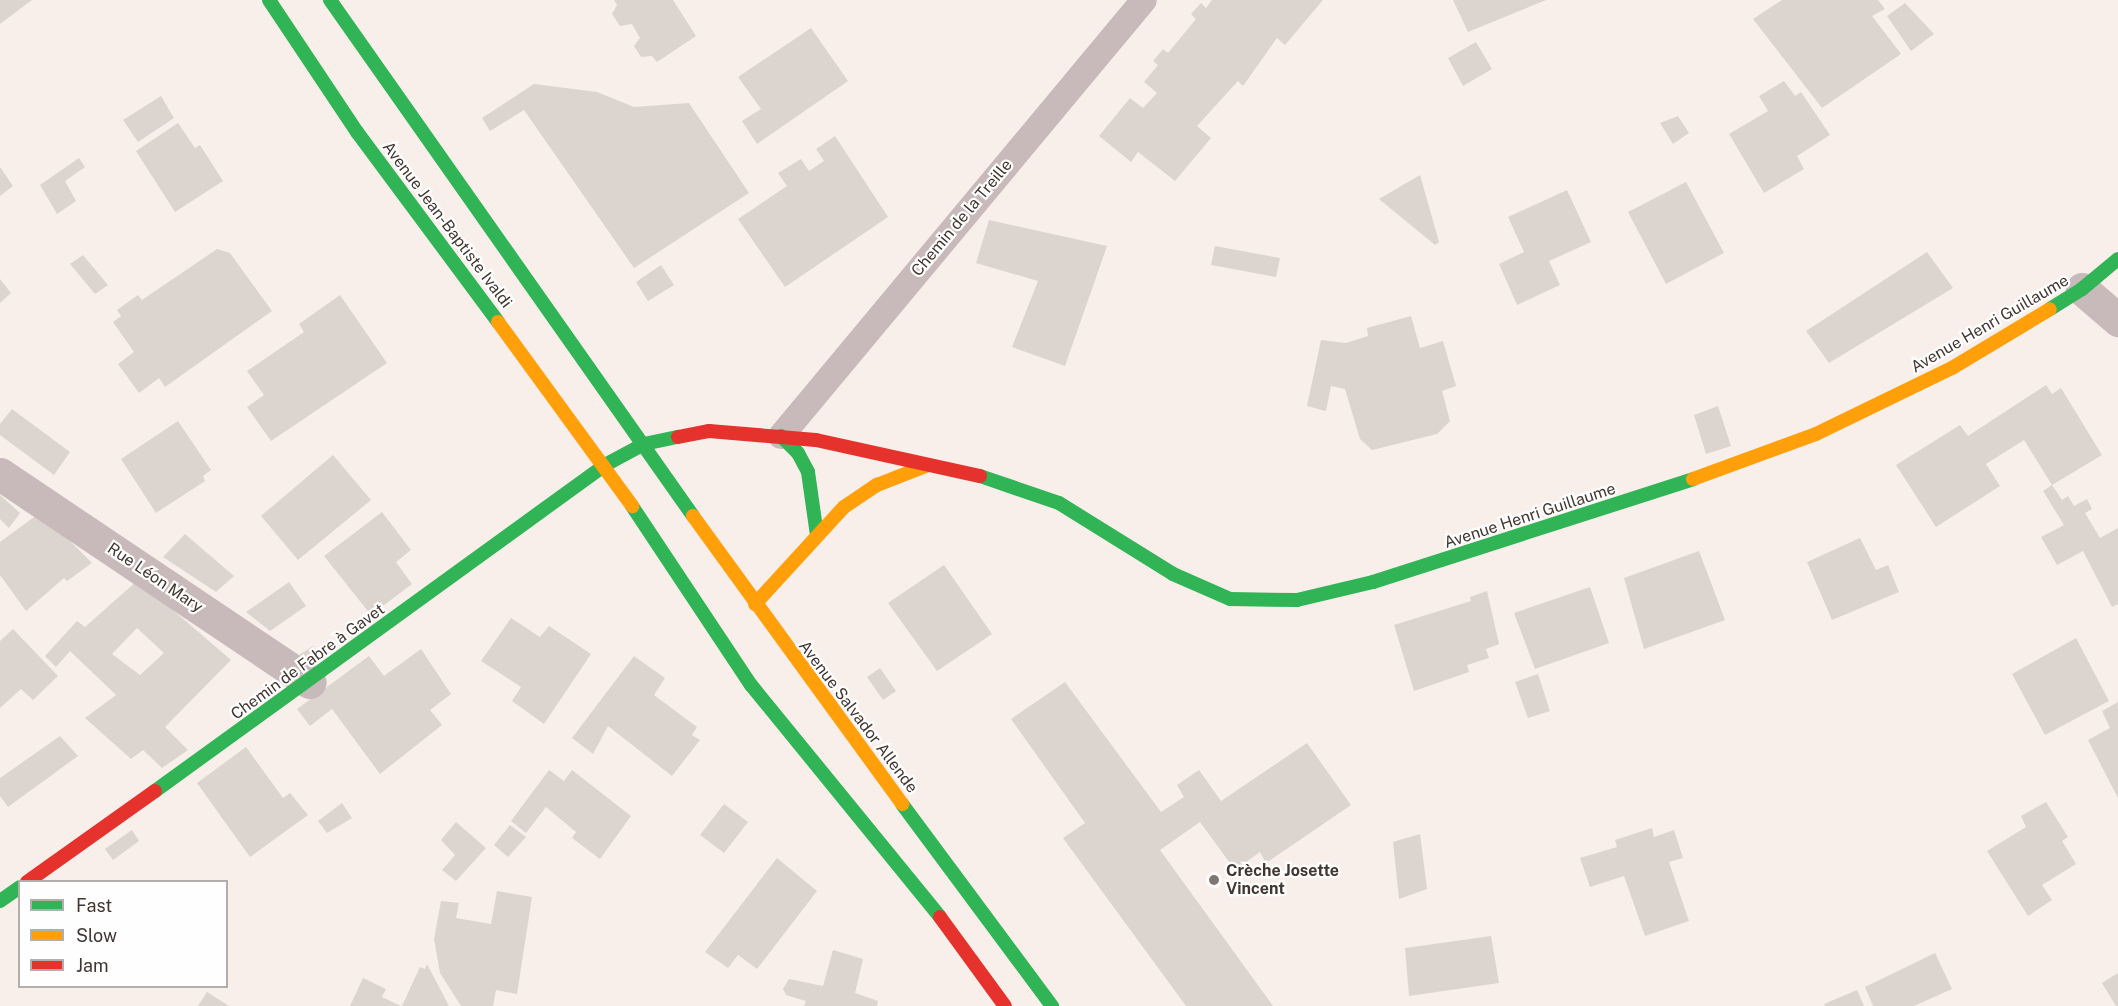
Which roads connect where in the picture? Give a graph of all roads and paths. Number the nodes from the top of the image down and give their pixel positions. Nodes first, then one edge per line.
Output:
1 (269, 0) edge
2 (330, 0) edge
3 (1144, 0) edge
4 (2118, 259) edge
5 (2082, 289) junction
6 (2118, 320) edge
7 (781, 436) junction
8 (644, 444) junction
9 (605, 465) junction
10 (928, 465) junction
11 (0, 474) edge
12 (650, 504) dead end
13 (817, 535) junction
14 (755, 604) junction
15 (736, 606) dead end
16 (310, 682) junction
17 (30, 880) edge
18 (18, 888) edge
19 (0, 901) edge
20 (1005, 1006) edge
21 (1052, 1006) edge

1 - 9 street, Avenue Jean-Baptiste Ivaldi
2 - 8 street, Avenue Jean-Baptiste Ivaldi
3 - 7 lane, Chemin de la Treille
4 - 5 street, Avenue Henri Guillaume
5 - 6 street
5 - 10 street, Avenue Henri Guillaume
7 - 8 street, Avenue Henri Guillaume
7 - 10 street, Avenue Henri Guillaume
7 - 13 street
8 - 9 street, Avenue Henri Guillaume
8 - 14 street, Avenue Salvador Allende
9 - 12 street
9 - 16 street, Chemin de Fabre à Gavet
9 - 20 street
10 - 13 street
11 - 16 street, Rue Léon Mary
13 - 14 street
14 - 15 street
14 - 21 street, Avenue Salvador Allende
16 - 17 street, Chemin de Fabre à Gavet
18 - 19 street

